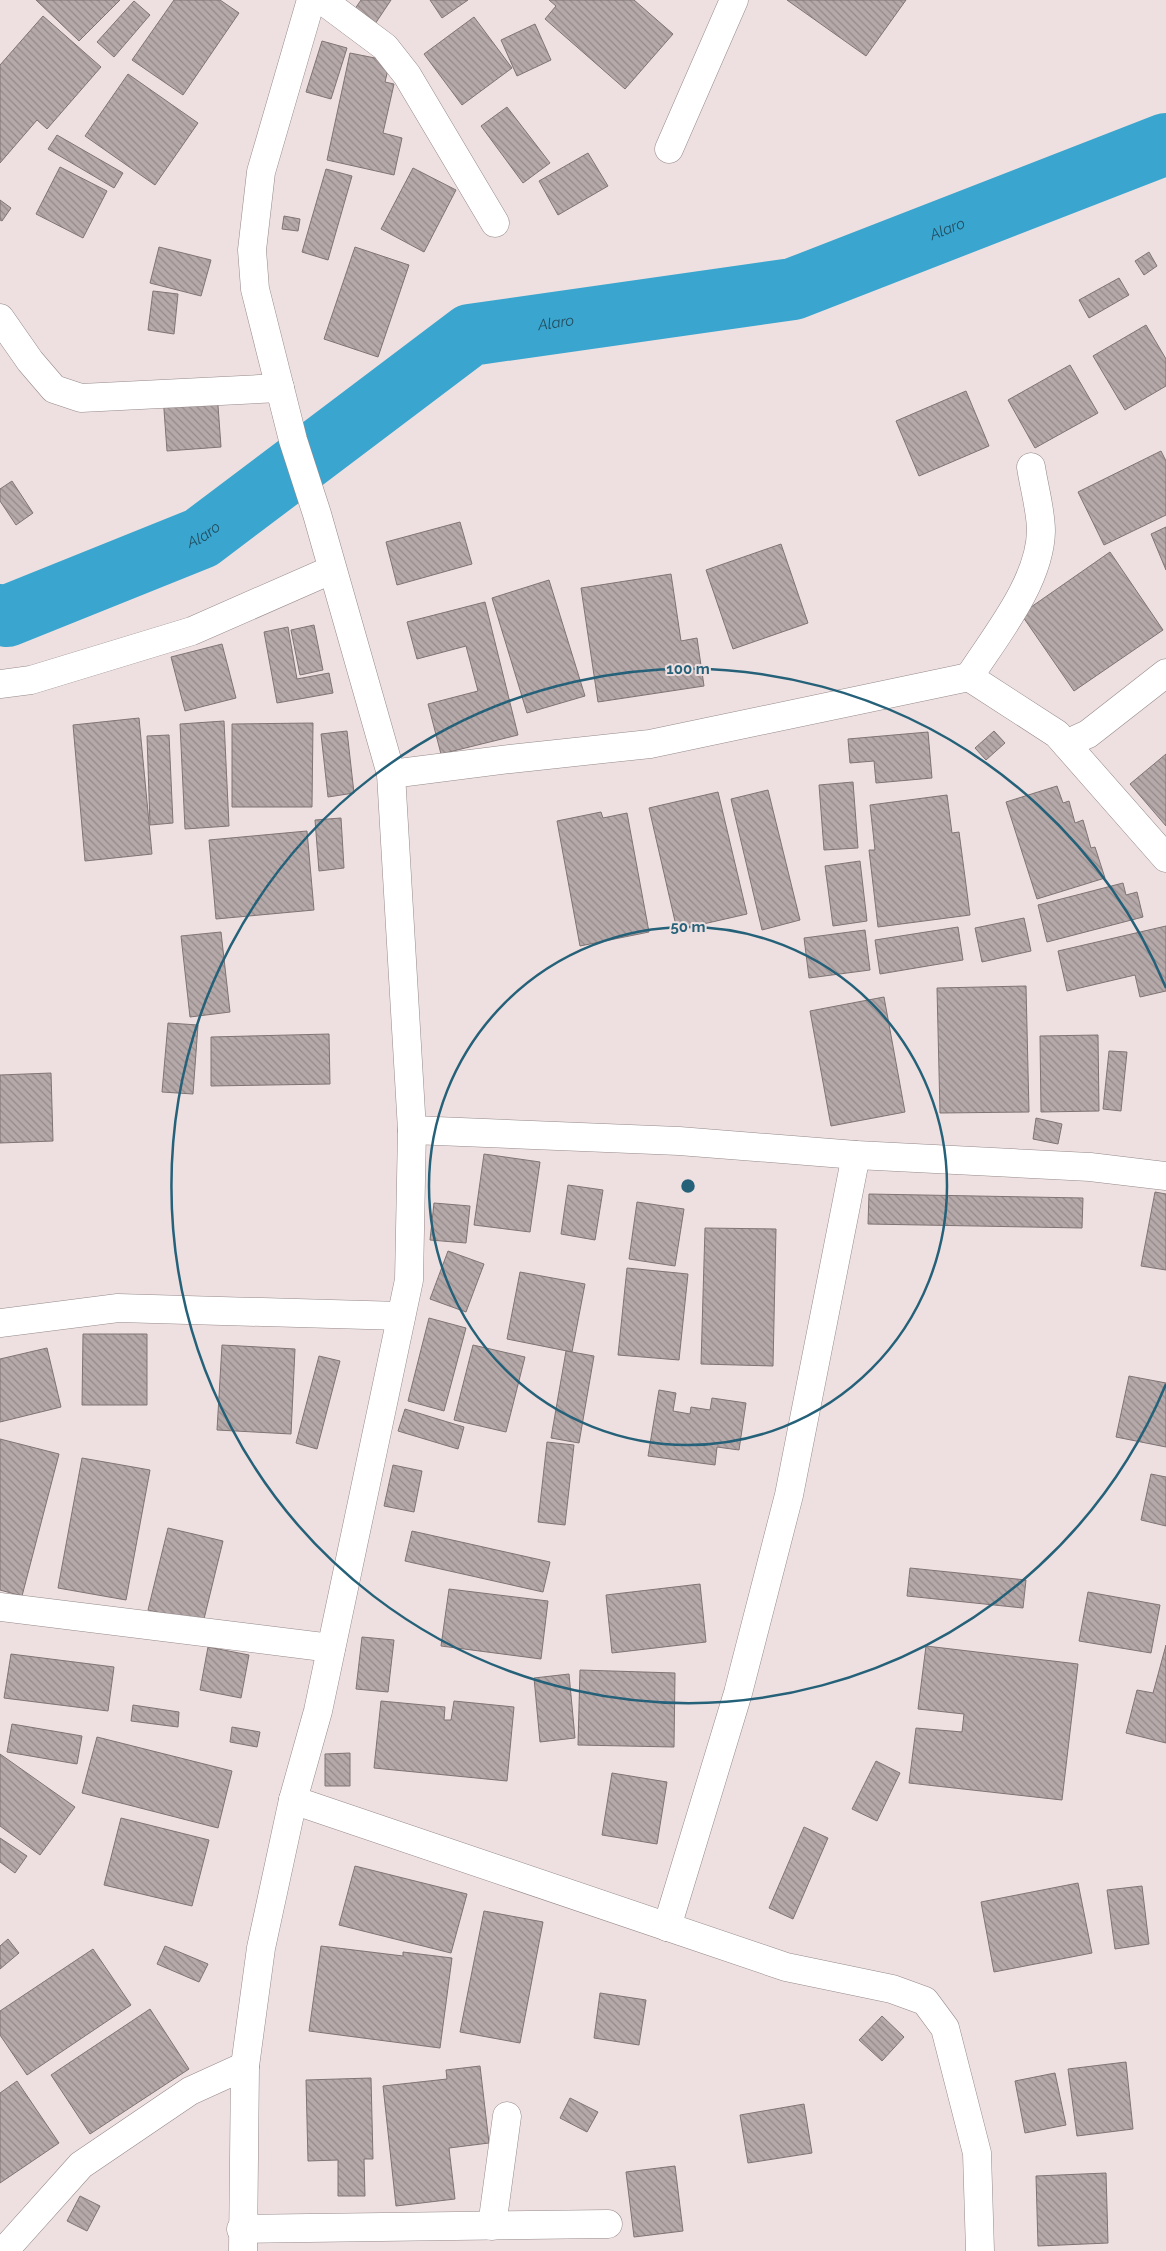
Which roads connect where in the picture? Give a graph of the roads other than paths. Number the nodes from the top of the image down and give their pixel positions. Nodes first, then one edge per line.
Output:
1 (311, 0) edge
2 (322, 0) edge
3 (734, 0) edge
4 (669, 149) dead end
5 (495, 223) dead end
6 (0, 318) edge
7 (280, 388) junction
8 (1031, 467) dead end
9 (331, 570) junction
10 (1166, 672) edge
11 (969, 677) junction
12 (0, 684) edge
13 (1066, 744) junction
14 (391, 774) junction
15 (1166, 858) edge
16 (412, 1130) junction
17 (856, 1155) junction
18 (1166, 1176) edge
19 (401, 1316) junction
20 (0, 1323) edge
21 (0, 1607) edge
22 (331, 1648) junction
23 (293, 1800) junction
24 (668, 1927) junction
25 (245, 2066) junction
26 (507, 2116) dead end
27 (608, 2224) dead end
28 (492, 2226) junction
29 (242, 2240) edge
30 (4, 2251) edge
31 (980, 2251) edge

1 - 7 street
2 - 5 street
3 - 4 street
6 - 7 street
7 - 9 street
8 - 11 street
9 - 12 street
9 - 14 street
10 - 13 street
11 - 13 street
11 - 14 street
13 - 15 street
14 - 16 street
16 - 17 street
16 - 19 street
17 - 18 street
17 - 24 street
19 - 20 street
19 - 22 street
21 - 22 street
22 - 23 street
23 - 24 street
23 - 25 street
24 - 31 street
25 - 29 street
25 - 30 street
26 - 28 street
27 - 28 street
28 - 29 street

